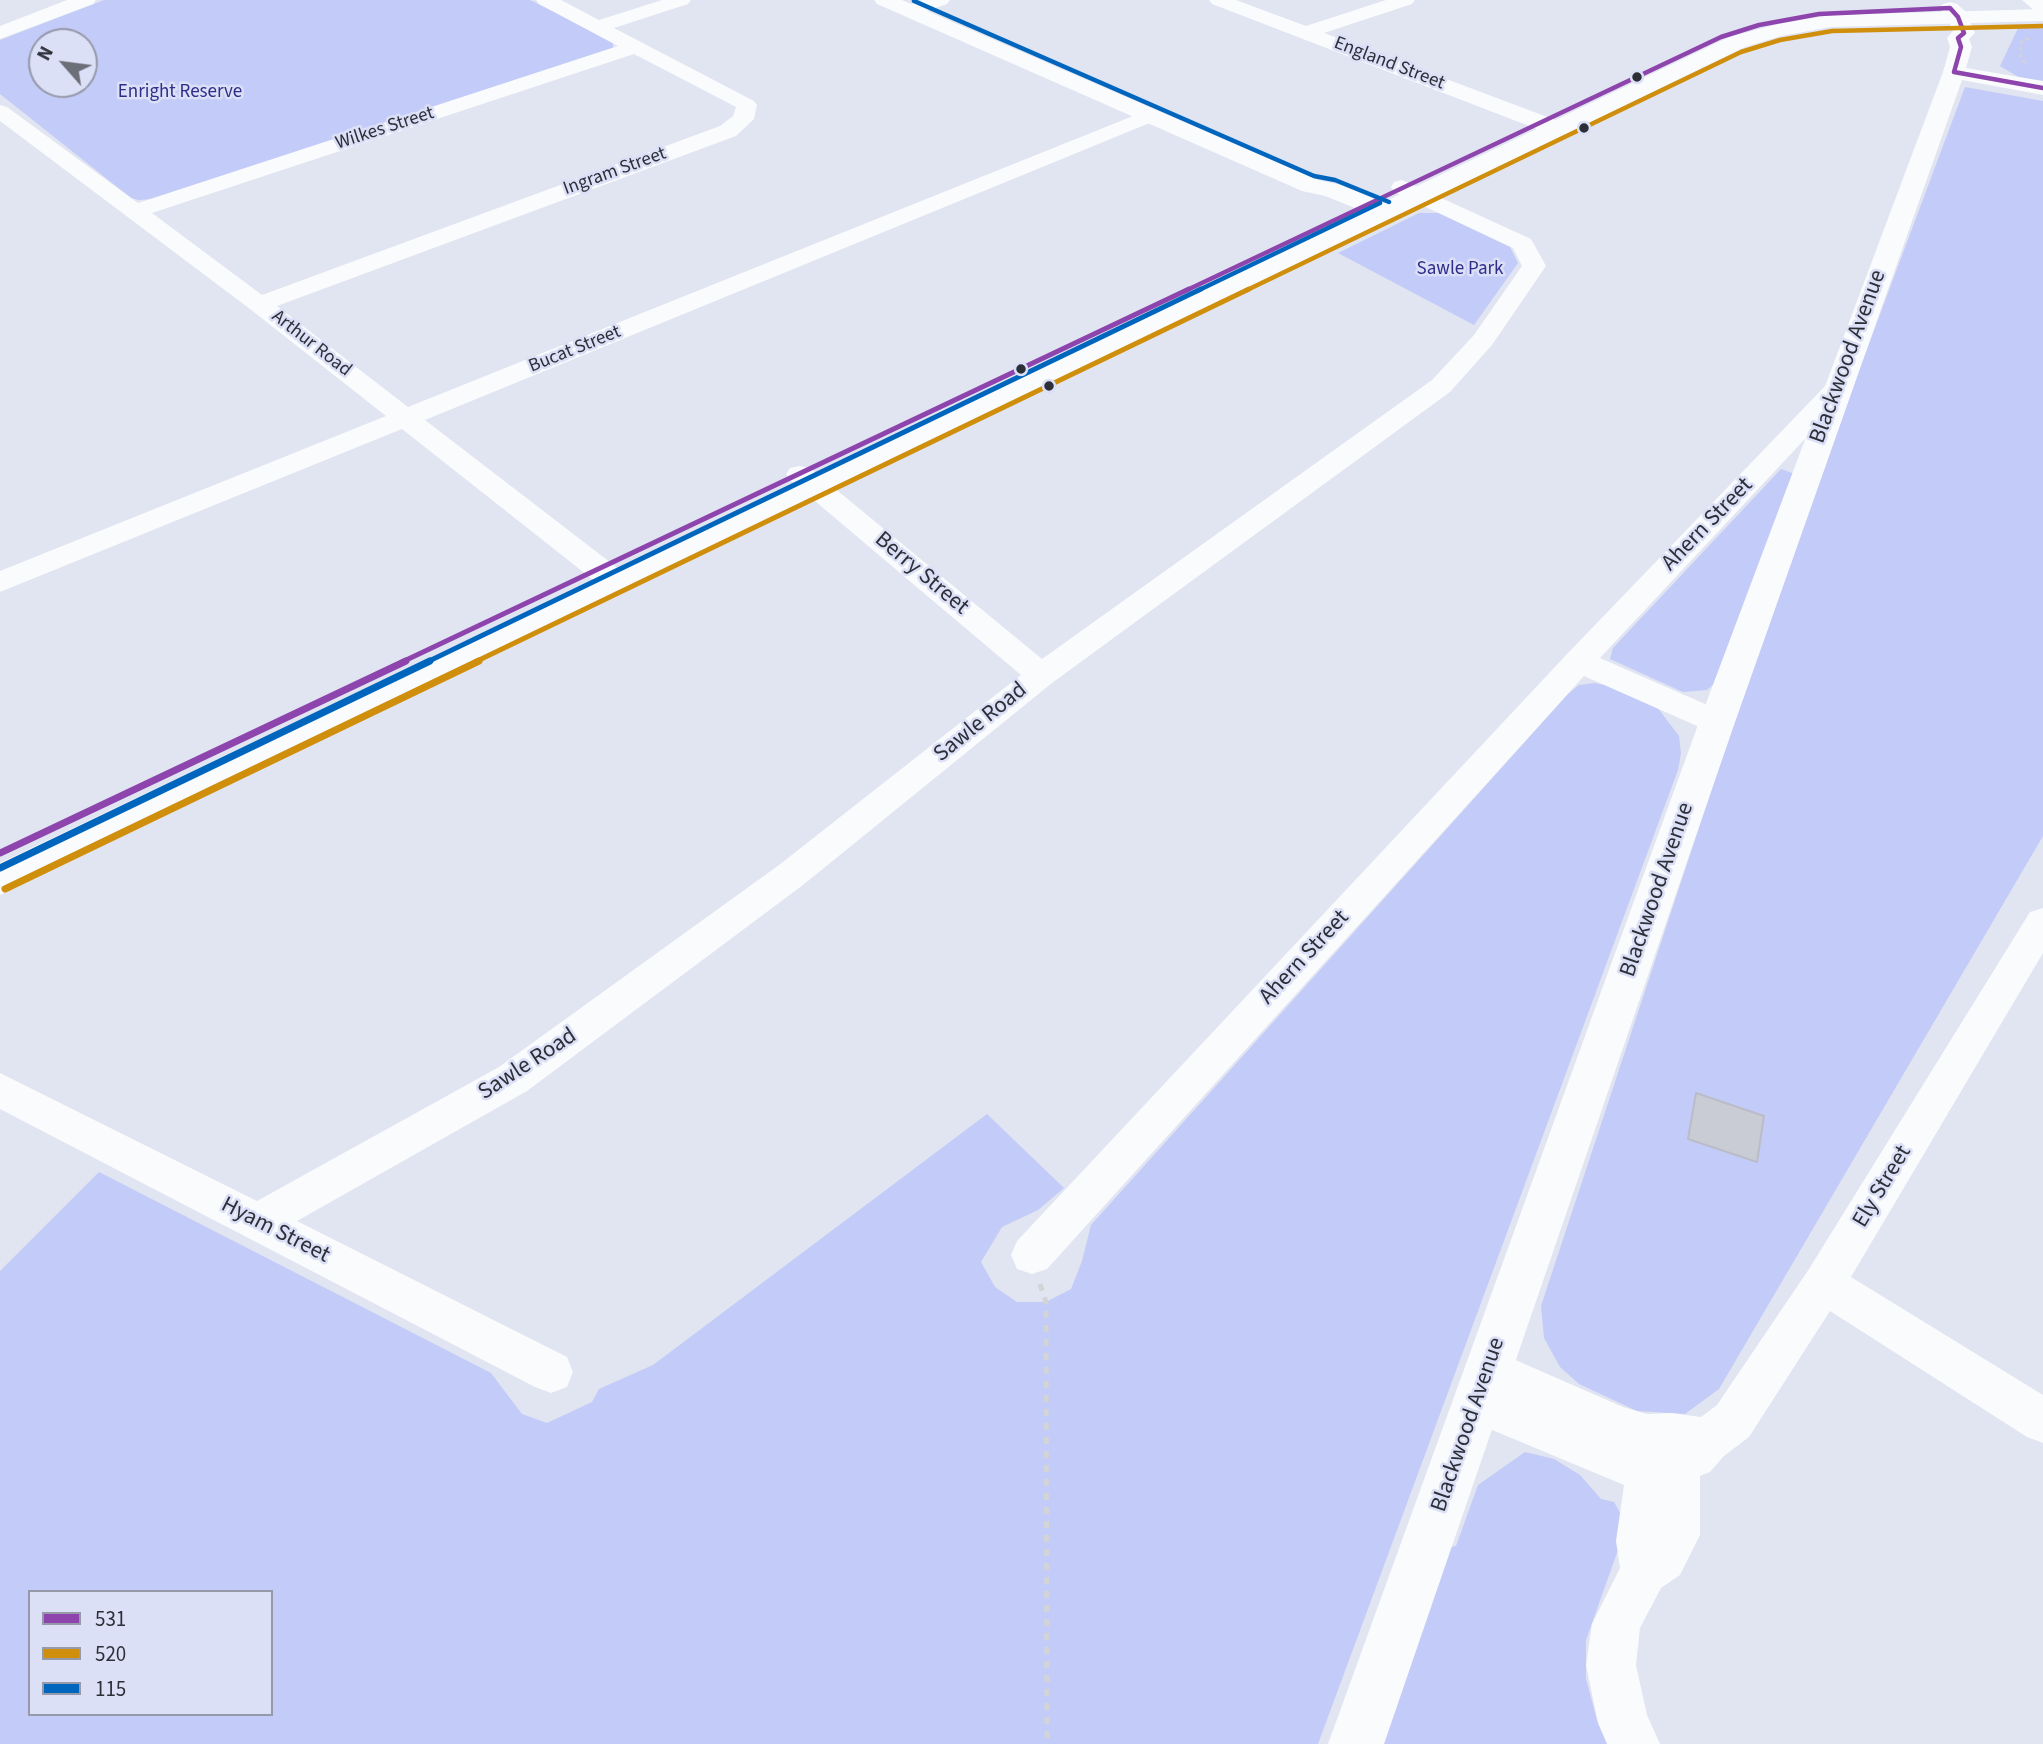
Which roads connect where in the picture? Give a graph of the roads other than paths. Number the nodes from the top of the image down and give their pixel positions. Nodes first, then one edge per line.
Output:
1 (86, 0) edge
2 (546, 0) edge
3 (681, 0) edge
4 (884, 0) edge
5 (940, 0) edge
6 (1220, 0) edge
7 (1405, 0) edge
8 (2040, 7) edge
9 (910, 11) junction
10 (600, 26) junction
11 (1948, 27) junction
12 (0, 33) edge
13 (1305, 33) junction
14 (636, 46) junction
15 (2043, 88) edge
16 (0, 111) edge
17 (1150, 116) junction
18 (1549, 125) junction
19 (1381, 205) junction
20 (134, 212) junction
21 (259, 304) junction
22 (1837, 389) junction
23 (407, 418) junction
24 (808, 480) junction
25 (607, 575) junction
26 (0, 582) edge
27 (1579, 661) junction
28 (1041, 675) junction
29 (1717, 722) junction
30 (0, 853) edge
31 (0, 880) edge
32 (2043, 922) edge
33 (0, 1090) edge
34 (257, 1222) junction
35 (1032, 1255) road end
36 (1824, 1283) junction
37 (551, 1372) dead end
38 (1483, 1386) junction
39 (2043, 1421) edge
40 (1670, 1447) junction
41 (1356, 1744) edge
42 (1635, 1744) edge

1 - 12 street
2 - 10 street, Ingram Street
3 - 10 street
4 - 9 street
5 - 9 street
6 - 13 street, England Street
7 - 13 street
8 - 11 street
9 - 17 street
10 - 14 street, Ingram Street
11 - 15 street
11 - 18 street
11 - 22 street, Blackwood Avenue
13 - 18 street, England Street
14 - 20 street, Wilkes Street
14 - 21 street, Ingram Street
16 - 20 street, Arthur Road
17 - 19 street
17 - 23 street, Bucat Street
18 - 19 street
19 - 24 street
19 - 28 street, Sawle Road
20 - 21 street, Arthur Road
21 - 23 street, Arthur Road
22 - 27 street, Ahern Street
22 - 29 street, Blackwood Avenue
23 - 25 street, Arthur Road
23 - 26 street, Bucat Street
24 - 25 street
24 - 28 street, Berry Street
25 - 30 street
25 - 31 street
27 - 29 street
27 - 35 street, Ahern Street
28 - 34 street, Sawle Road
29 - 38 street, Blackwood Avenue
32 - 36 street, Ely Street
33 - 34 street, Hyam Street
34 - 37 street, Hyam Street
36 - 39 street
36 - 40 street, Ely Street
38 - 40 street
38 - 41 street, Blackwood Avenue
40 - 42 street

